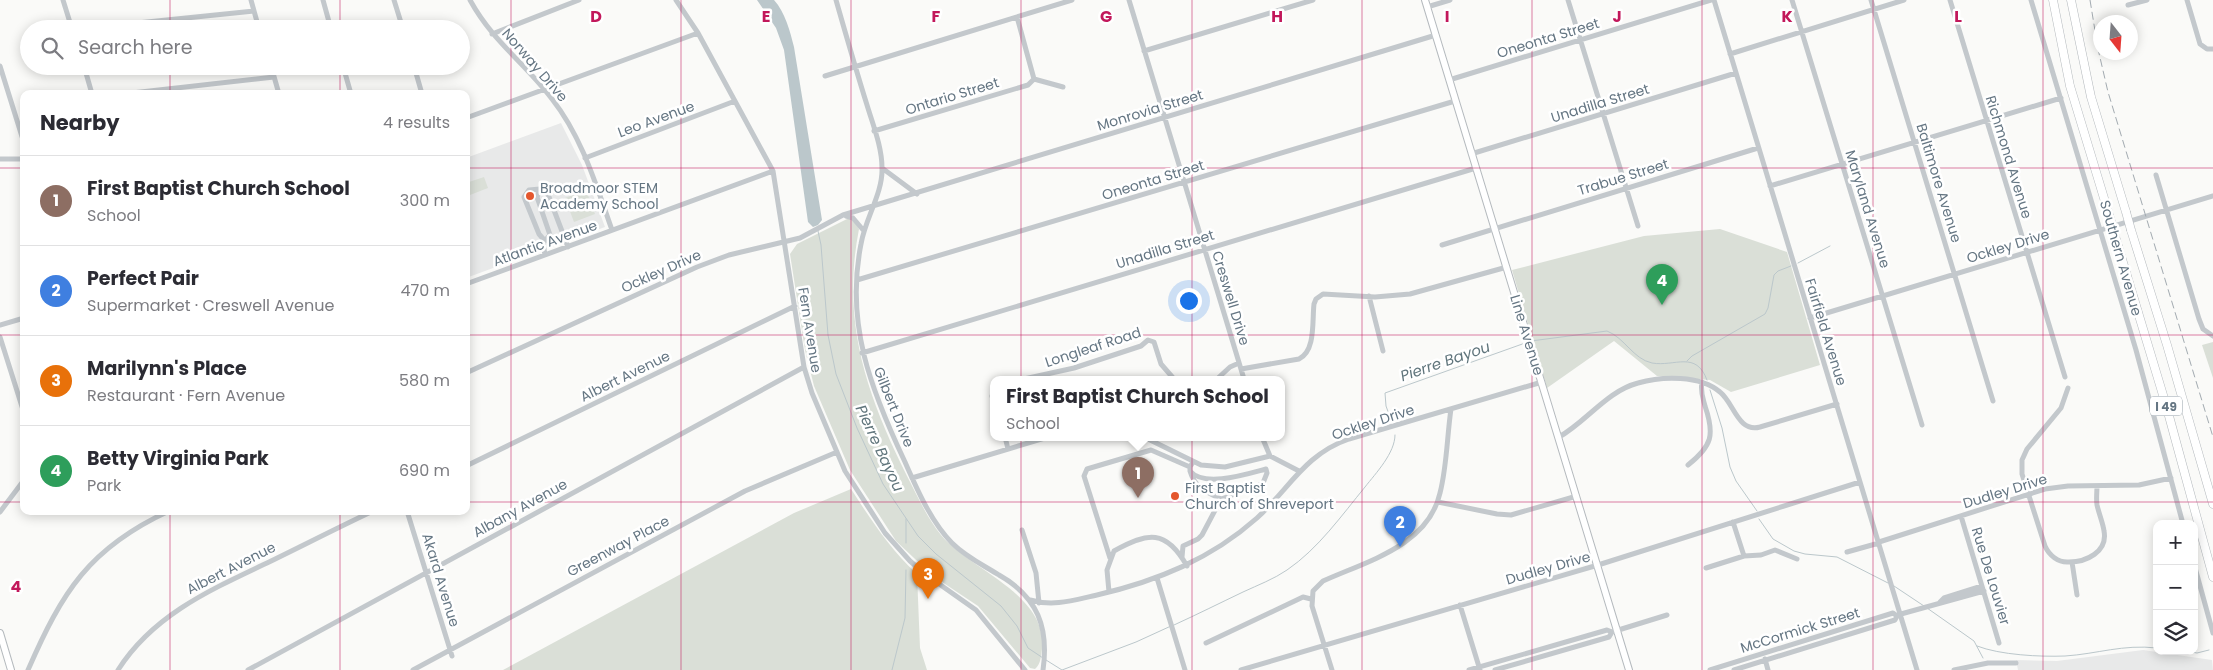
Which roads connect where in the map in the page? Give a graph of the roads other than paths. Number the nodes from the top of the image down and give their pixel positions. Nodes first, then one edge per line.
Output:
1 (63, 0) edge
2 (250, 0) edge
3 (323, 0) edge
4 (394, 0) edge
5 (470, 0) edge
6 (579, 0) edge
7 (676, 0) edge
8 (838, 0) edge
9 (1072, 0) edge
10 (1129, 0) edge
11 (1312, 0) edge
12 (1450, 0) edge
13 (1568, 0) edge
14 (1712, 0) edge
15 (1792, 0) edge
16 (1872, 0) edge
17 (1904, 0) edge
18 (1950, 0) edge
19 (2031, 0) edge
20 (2053, 0) edge
21 (2070, 0) edge
22 (2147, 0) edge
23 (2188, 0) edge
24 (1426, 3) edge
25 (2128, 5) dead end
26 (1874, 9) junction
27 (254, 11) junction
28 (1017, 16) junction
29 (69, 20) edge
30 (167, 20) edge
31 (256, 20) edge
32 (329, 20) edge
33 (400, 20) edge
34 (1802, 31) junction
35 (698, 33) junction
36 (492, 34) junction
37 (1436, 35) junction
38 (1581, 39) junction
39 (2213, 49) edge
40 (1144, 51) junction
41 (1730, 54) junction
42 (0, 66) edge
43 (855, 66) junction
44 (1736, 73) junction
45 (87, 75) edge
46 (346, 75) edge
47 (417, 75) edge
48 (825, 76) dead end
49 (274, 77) joint
50 (1034, 79) junction
51 (1449, 80) junction
52 (1063, 87) dead end
53 (544, 89) junction
54 (91, 90) edge
55 (159, 90) edge
56 (278, 90) edge
57 (350, 90) edge
58 (421, 90) edge
59 (2060, 98) junction
60 (735, 101) junction
61 (1455, 101) junction
62 (1604, 114) junction
63 (470, 117) edge
64 (1164, 118) junction
65 (1987, 120) junction
66 (20, 131) edge
67 (874, 132) junction
68 (1914, 142) junction
69 (1758, 148) junction
70 (1472, 154) junction
71 (0, 158) edge
72 (20, 158) edge
73 (585, 158) junction
74 (1842, 164) junction
75 (882, 168) junction
76 (1476, 168) junction
77 (773, 171) junction
78 (2156, 175) dead end
79 (1184, 183) junction
80 (1770, 186) junction
81 (1626, 188) junction
82 (540, 190) junction
83 (917, 194) junction
84 (2213, 196) edge
85 (871, 207) junction
86 (2166, 211) junction
87 (843, 215) junction
88 (1638, 226) dead end
89 (1494, 228) junction
90 (612, 230) junction
91 (2101, 230) junction
92 (864, 231) junction
93 (545, 241) junction
94 (785, 242) junction
95 (1442, 245) dead end
96 (568, 247) junction
97 (1204, 250) junction
98 (2026, 252) junction
99 (545, 255) junction
100 (1507, 268) junction
101 (1955, 274) junction
102 (857, 280) junction
103 (470, 283) edge
104 (1369, 296) junction
105 (1882, 296) junction
106 (795, 306) junction
107 (1810, 318) junction
108 (20, 319) edge
109 (0, 325) edge
110 (2210, 334) edge
111 (0, 337) edge
112 (1383, 351) dead end
113 (862, 353) junction
114 (1240, 366) junction
115 (804, 367) junction
116 (470, 372) edge
117 (1036, 376) edge
118 (1171, 376) edge
119 (1221, 376) edge
120 (1243, 376) edge
121 (2065, 377) dead end
122 (1542, 382) junction
123 (1702, 382) junction
124 (2068, 388) dead end
125 (20, 400) edge
126 (1993, 401) dead end
127 (1837, 404) junction
128 (1451, 409) junction
129 (1922, 425) dead end
130 (1559, 437) junction
131 (1005, 441) edge
132 (1035, 441) edge
133 (1150, 441) edge
134 (1264, 441) edge
135 (1008, 449) junction
136 (837, 452) junction
137 (1270, 456) junction
138 (470, 464) edge
139 (1688, 465) dead end
140 (1191, 467) junction
141 (1299, 471) junction
142 (912, 478) junction
143 (2171, 478) junction
144 (1860, 482) junction
145 (20, 485) edge
146 (2097, 486) junction
147 (2029, 494) junction
148 (1577, 496) junction
149 (1221, 499) junction
150 (1438, 502) junction
151 (2213, 504) edge
152 (0, 512) edge
153 (161, 515) edge
154 (364, 515) edge
155 (408, 515) edge
156 (1961, 516) junction
157 (2182, 520) edge
158 (1733, 522) junction
159 (1022, 530) dead end
160 (1169, 542) junction
161 (1879, 542) junction
162 (1183, 546) junction
163 (1847, 552) dead end
164 (1744, 556) junction
165 (1182, 557) junction
166 (1110, 558) junction
167 (1797, 559) dead end
168 (2072, 562) junction
169 (1598, 565) junction
170 (2194, 565) edge
171 (1187, 566) junction
172 (1706, 568) dead end
173 (426, 572) junction
174 (2213, 577) edge
175 (1157, 578) junction
176 (1983, 589) junction
177 (1109, 592) junction
178 (2076, 595) dead end
179 (1311, 599) junction
180 (1030, 600) junction
181 (1039, 603) junction
182 (1460, 605) junction
183 (1667, 615) dead end
184 (1899, 615) junction
185 (1615, 631) junction
186 (1833, 632) junction
187 (0, 633) edge
188 (2213, 633) edge
189 (1835, 638) junction
190 (1206, 643) dead end
191 (1999, 643) dead end
192 (1324, 645) junction
193 (450, 650) junction
194 (1763, 654) junction
195 (452, 656) dead end
196 (1765, 660) junction
197 (2016, 663) dead end
198 (1480, 668) edge
199 (11, 670) edge
200 (28, 670) edge
201 (118, 670) edge
202 (248, 670) edge
203 (413, 670) edge
204 (1025, 670) edge
205 (1043, 670) edge
206 (1185, 670) edge
207 (1241, 670) edge
208 (1332, 670) edge
209 (1468, 670) edge
210 (1495, 670) edge
211 (1628, 670) edge
212 (1710, 670) edge
213 (1734, 670) edge
214 (1768, 670) edge
215 (1918, 670) edge
216 (1954, 670) edge

1 - 29 street
2 - 27 street
3 - 32 street
4 - 33 street
5 - 36 street, Norway Drive
6 - 36 street
7 - 35 street, Fern Avenue
8 - 43 street, Gilbert Drive
9 - 28 street
10 - 40 street, Creswell Drive
11 - 40 street
12 - 24 street
13 - 38 street
14 - 38 street, Oneonta Street
14 - 41 street, Fairfield Avenue
15 - 34 street, Maryland Avenue
16 - 26 street, Baltimore Avenue
17 - 26 street
18 - 65 street, Richmond Avenue
19 - 59 street, Southern Avenue
20 - 174 highway, I 49, bridge
21 - 151 highway, I 49, bridge
22 - 25 street
23 - 39 street
24 - 37 main road, Line Avenue
26 - 34 street
26 - 68 street, Baltimore Avenue
27 - 30 street
27 - 31 street
28 - 43 street
28 - 50 street
34 - 41 street
34 - 74 street, Maryland Avenue
35 - 53 street
35 - 60 street, Fern Avenue
36 - 53 street, Norway Drive
37 - 51 main road, Line Avenue
37 - 64 street, Monrovia Street
38 - 51 street, Oneonta Street
38 - 62 street
40 - 64 street, Creswell Drive
41 - 44 street, Fairfield Avenue
42 - 66 street
43 - 48 street
43 - 67 street, Gilbert Drive
44 - 62 street, Unadilla Street
44 - 69 street, Fairfield Avenue
45 - 54 street
46 - 57 street
47 - 58 street
49 - 55 street
49 - 56 street
50 - 52 street
50 - 67 street, Ontario Street
51 - 61 main road, Line Avenue
53 - 63 street
53 - 73 street, Norway Drive
59 - 65 street
59 - 91 street, Southern Avenue
60 - 73 street, Leo Avenue
60 - 77 street, Fern Avenue
61 - 70 main road, Line Avenue
61 - 79 street, Oneonta Street
62 - 70 street, Unadilla Street
62 - 81 street
64 - 79 street, Creswell Drive
64 - 83 street, Monrovia Street
65 - 68 street
65 - 98 street, Richmond Avenue
67 - 75 street, Gilbert Drive
68 - 74 street
68 - 101 street, Baltimore Avenue
69 - 80 street, Fairfield Avenue
69 - 81 street, Trabue Street
70 - 76 main road, Line Avenue
71 - 72 street
73 - 90 street, Norway Drive
74 - 80 street
74 - 105 street, Maryland Avenue
75 - 83 street
75 - 85 street, Gilbert Drive
76 - 89 main road, Line Avenue
76 - 97 street, Unadilla Street
77 - 90 street, Atlantic Avenue
77 - 94 street, Fern Avenue
78 - 86 street
79 - 97 street, Creswell Drive
79 - 102 street, Oneonta Street
80 - 107 street, Fairfield Avenue
81 - 88 street
81 - 89 street, Trabue Street
82 - 93 street
82 - 93 street
82 - 96 street
83 - 85 street, Monrovia Street
84 - 86 street, Ockley Drive
85 - 87 street, Ockley Drive
85 - 92 street, Gilbert Drive
86 - 91 street, Ockley Drive
86 - 110 street
87 - 92 street
87 - 94 street, Ockley Drive
89 - 95 street, Trabue Street
89 - 100 main road, Line Avenue
90 - 96 street, Atlantic Avenue
91 - 98 street, Ockley Drive
91 - 143 street, Southern Avenue
92 - 102 street, Gilbert Drive
93 - 99 street
94 - 106 street, Fern Avenue
94 - 116 street, Ockley Drive
96 - 99 street, Atlantic Avenue
97 - 113 street, Unadilla Street
97 - 114 street, Creswell Drive
98 - 101 street, Ockley Drive
98 - 121 street, Richmond Avenue
99 - 103 street, Atlantic Avenue
100 - 104 street
100 - 122 main road, Line Avenue
101 - 105 street, Ockley Drive
101 - 126 street, Baltimore Avenue
102 - 113 street, Gilbert Drive
104 - 112 street
104 - 114 street
105 - 107 street, Ockley Drive
105 - 129 street, Maryland Avenue
106 - 115 street, Fern Avenue
106 - 138 street, Albert Avenue
107 - 127 street, Fairfield Avenue
108 - 109 street
111 - 125 street
113 - 142 street, Gilbert Drive
114 - 119 street
114 - 120 street, Creswell Drive
115 - 136 street, Fern Avenue
115 - 173 street, Albany Avenue
117 - 118 street, Longleaf Road
122 - 128 street, Ockley Drive
122 - 130 main road, Line Avenue
123 - 127 street
123 - 130 street
123 - 139 street
124 - 147 street
127 - 144 street, Fairfield Avenue
128 - 141 street, Ockley Drive
128 - 150 street
130 - 148 main road, Line Avenue
131 - 135 street
132 - 135 street
133 - 140 street
134 - 137 street
135 - 142 street
136 - 193 street, Greenway Place
136 - 204 street, Fern Avenue
137 - 140 street
137 - 141 street
140 - 149 street
140 - 149 street
140 - 166 street
141 - 171 street, Ockley Drive
142 - 180 street, Gilbert Drive
143 - 146 street, Dudley Drive
143 - 157 street, Southern Avenue
144 - 158 street, Dudley Drive
144 - 161 street, Fairfield Avenue
145 - 152 street
146 - 147 street, Dudley Drive
146 - 168 street
147 - 156 street, Dudley Drive
147 - 168 street
148 - 150 street
148 - 169 main road, Line Avenue
149 - 162 street
150 - 179 street
153 - 200 street
154 - 201 street, Albert Avenue
155 - 173 street, Akard Avenue
156 - 161 street, Dudley Drive
156 - 176 street, Rue De Louvier
158 - 164 street
158 - 169 street, Dudley Drive
159 - 181 street
160 - 162 street
160 - 165 street
160 - 166 street
161 - 163 street, Dudley Drive
161 - 184 street, Fairfield Avenue
162 - 165 street
164 - 167 street
164 - 172 street
165 - 171 street
166 - 177 street
168 - 178 street
169 - 182 street, Dudley Drive
169 - 185 main road, Line Avenue
170 - 188 street
171 - 175 street, Ockley Drive
173 - 193 street, Akard Avenue
173 - 202 street, Albany Avenue
175 - 177 street, Ockley Drive
175 - 206 street
176 - 184 street
176 - 191 street, Rue De Louvier
177 - 181 street, Ockley Drive
179 - 190 street
179 - 192 street
180 - 181 street, Ockley Drive
180 - 205 street
182 - 192 street, Dudley Drive
182 - 198 street
183 - 185 street
184 - 186 street, McCormick Street
184 - 189 street, McCormick Street
184 - 215 street, Fairfield Avenue
185 - 198 street
185 - 210 street
185 - 211 main road, Line Avenue
186 - 189 street
186 - 194 street, McCormick Street
187 - 199 main road
189 - 196 street, McCormick Street
192 - 207 street, Dudley Drive
192 - 208 street
193 - 195 street, Akard Avenue
193 - 203 street, Greenway Place
194 - 196 street
194 - 212 street, McCormick Street
196 - 213 street, McCormick Street
196 - 214 street
197 - 216 street
198 - 209 street

